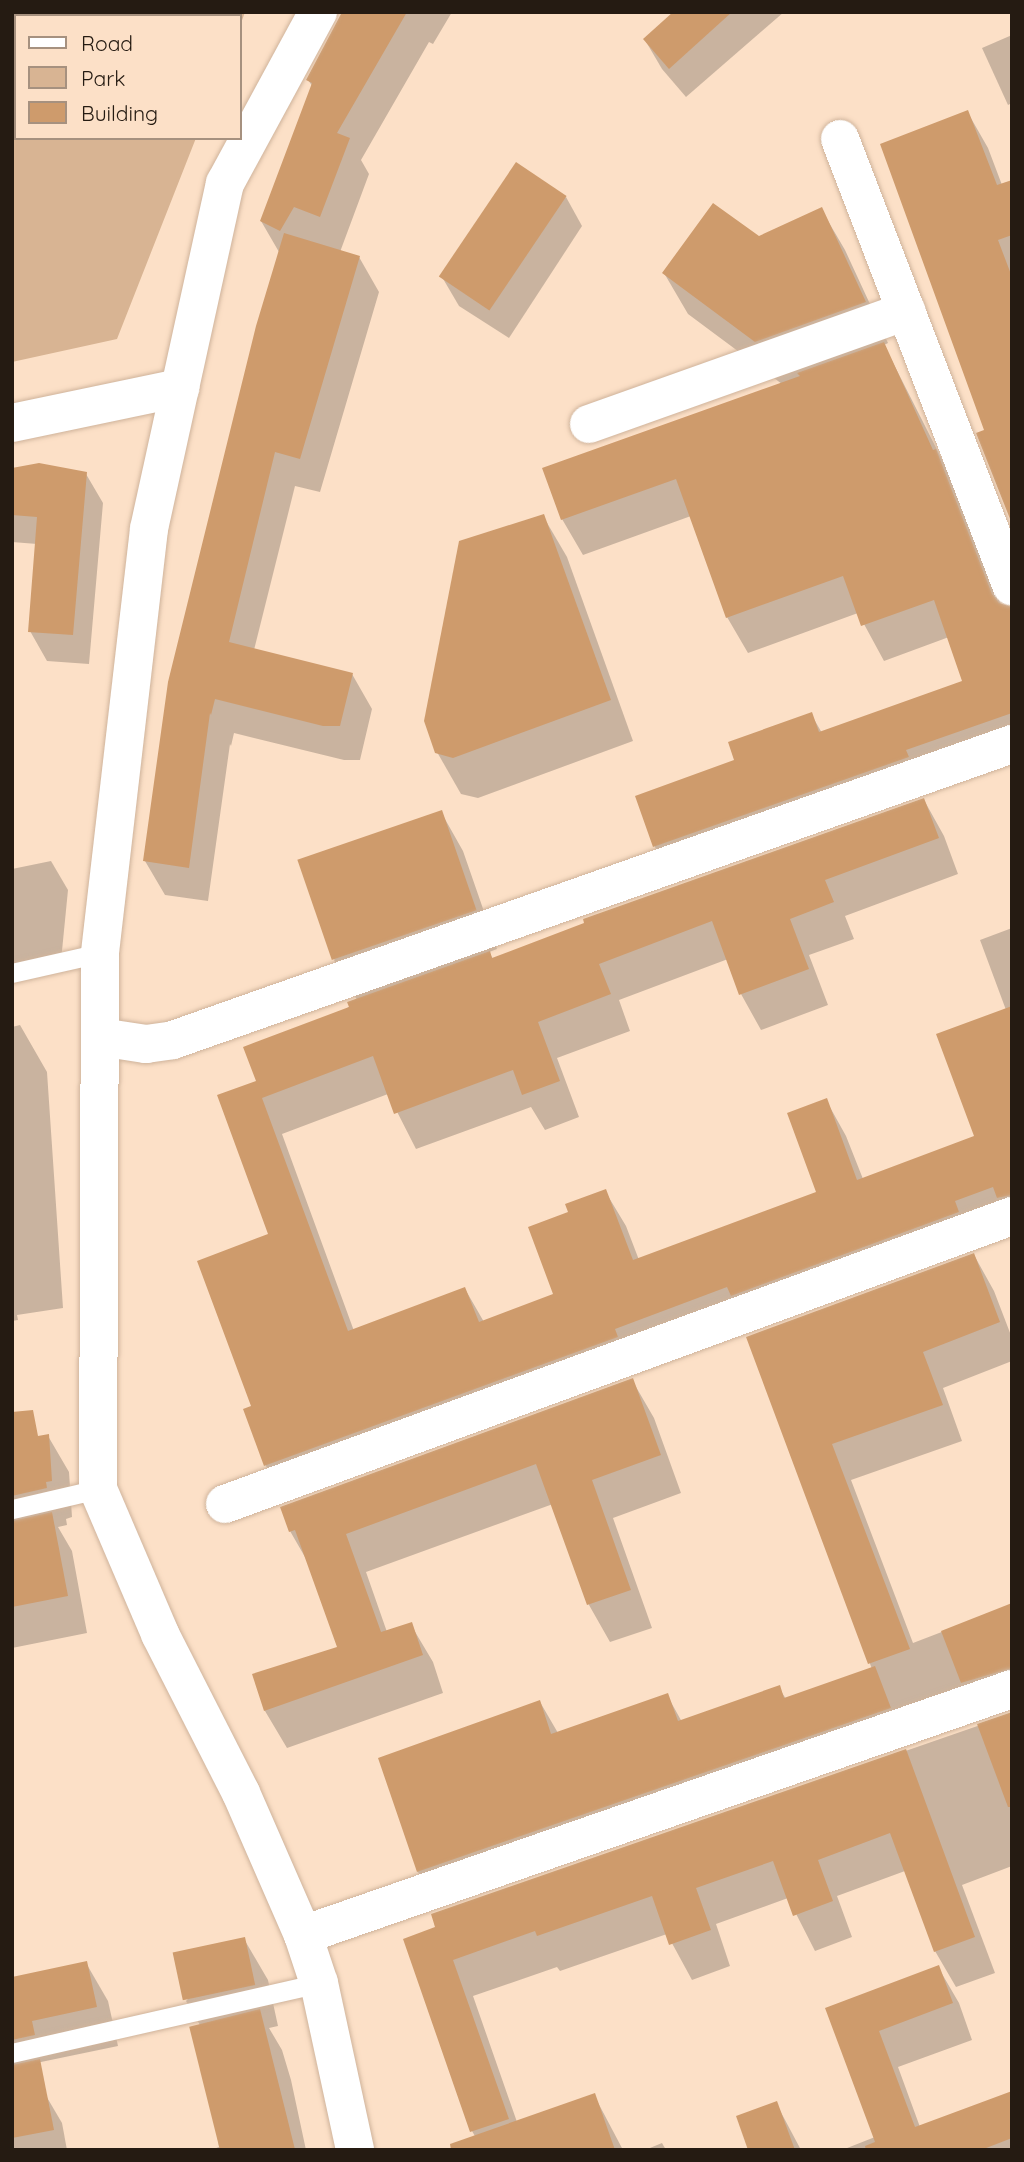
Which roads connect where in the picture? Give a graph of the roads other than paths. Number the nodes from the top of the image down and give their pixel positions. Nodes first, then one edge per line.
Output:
1 (318, 12) edge
2 (840, 139) dead end
3 (906, 311) junction
4 (180, 388) junction
5 (12, 423) edge
6 (589, 424) dead end
7 (1012, 586) edge
8 (1012, 744) edge
9 (100, 953) junction
10 (12, 973) edge
11 (100, 1037) junction
12 (1012, 1216) edge
13 (98, 1489) junction
14 (225, 1503) dead end
15 (12, 1509) edge
16 (1012, 1689) edge
17 (303, 1935) junction
18 (319, 1983) junction
19 (12, 2053) edge
20 (355, 2150) edge

1 - 4 street
2 - 3 street
3 - 6 street
3 - 7 street
4 - 5 street
4 - 9 street
8 - 11 street
9 - 10 lane
9 - 11 street
11 - 13 street
12 - 14 street
13 - 15 lane
13 - 17 street
16 - 17 street
17 - 18 street
18 - 19 lane
18 - 20 street

